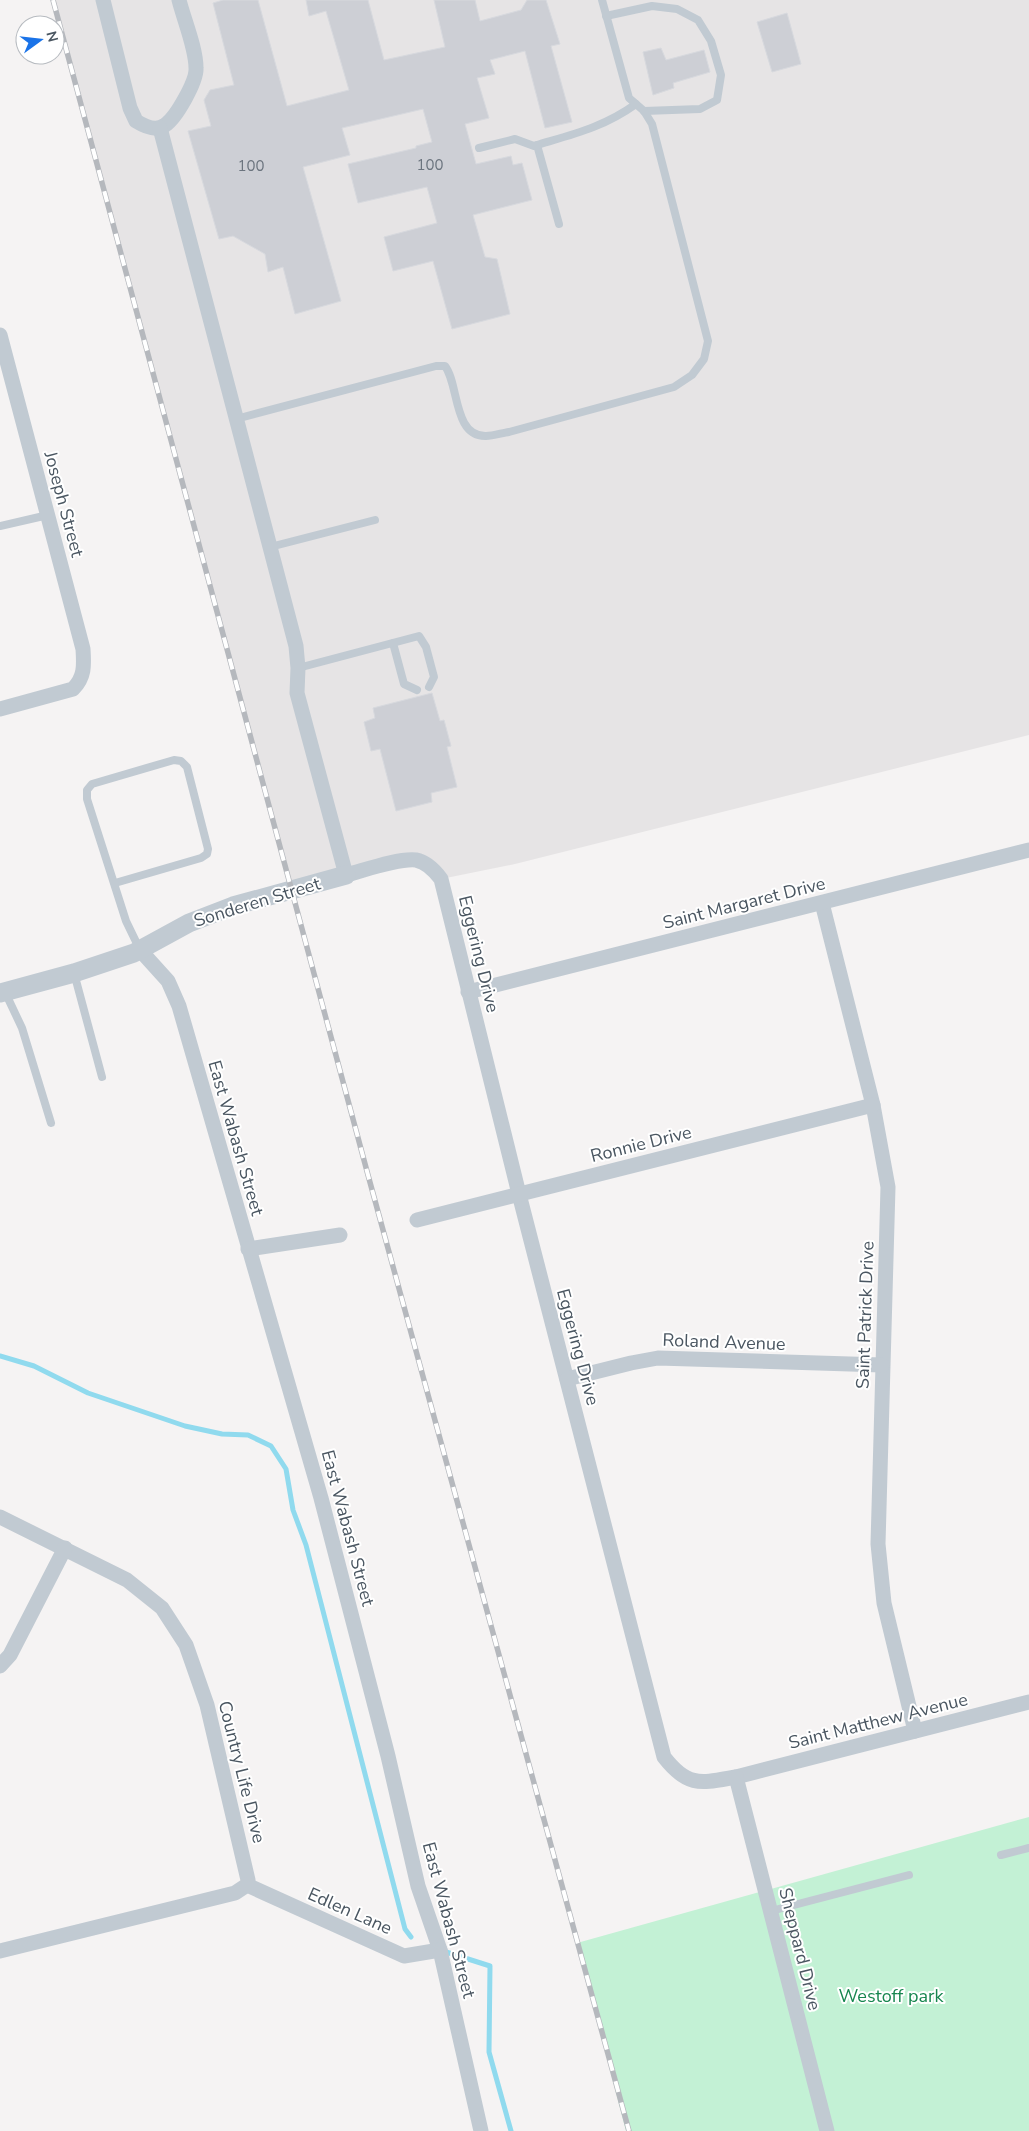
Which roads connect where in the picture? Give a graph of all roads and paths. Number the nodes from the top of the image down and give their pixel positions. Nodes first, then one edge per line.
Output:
1 (104, 0) edge
2 (179, 0) edge
3 (602, 0) edge
4 (606, 16) junction
5 (636, 104) junction
6 (644, 112) junction
7 (160, 128) junction
8 (537, 145) junction
9 (479, 148) dead end
10 (559, 224) dead end
11 (1, 340) edge
12 (236, 419) junction
13 (48, 515) junction
14 (374, 520) dead end
15 (0, 526) edge
16 (270, 547) junction
17 (393, 643) junction
18 (298, 668) junction
19 (429, 687) dead end
20 (417, 690) dead end
21 (0, 709) edge
22 (1029, 850) edge
23 (432, 868) joint
24 (346, 875) junction
25 (115, 883) junction
26 (822, 903) junction
27 (140, 950) junction
28 (74, 973) junction
29 (2, 992) edge
30 (468, 992) junction
31 (102, 1076) dead end
32 (873, 1105) junction
33 (51, 1123) dead end
34 (519, 1194) junction
35 (417, 1220) dead end
36 (340, 1235) dead end
37 (248, 1248) junction
38 (882, 1366) junction
39 (567, 1379) junction
40 (0, 1517) edge
41 (65, 1548) junction
42 (0, 1666) edge
43 (1029, 1702) edge
44 (915, 1731) junction
45 (736, 1776) junction
46 (1029, 1848) edge
47 (1001, 1855) dead end
48 (909, 1875) dead end
49 (247, 1885) junction
50 (771, 1910) junction
51 (440, 1950) junction
52 (0, 1951) edge
53 (481, 2131) edge
54 (827, 2131) edge

1 - 7 street
2 - 7 street
3 - 4 lane
4 - 5 lane
4 - 6 lane
5 - 6 lane
5 - 8 lane
6 - 12 lane
7 - 12 street
8 - 9 lane
8 - 10 lane
11 - 13 street, Joseph Street
12 - 16 street
13 - 15 lane
13 - 21 street, Joseph Street
14 - 16 lane
16 - 18 street
17 - 18 lane
17 - 19 lane
17 - 20 lane
18 - 24 street
22 - 26 street, Saint Margaret Drive
23 - 24 street, Sonderen Street
23 - 30 street, Eggering Drive
24 - 27 street, Sonderen Street
25 - 25 lane
25 - 27 lane
26 - 30 street, Saint Margaret Drive
26 - 32 street, Saint Patrick Drive
27 - 28 street, Sonderen Street
27 - 37 street, East Wabash Street
28 - 29 street, Sonderen Street
28 - 31 lane
29 - 33 lane
30 - 34 street, Eggering Drive
32 - 34 street, Ronnie Drive
32 - 38 street, Saint Patrick Drive
34 - 35 street, Ronnie Drive
34 - 39 street, Eggering Drive
36 - 37 street
37 - 51 street, East Wabash Street
38 - 39 street, Roland Avenue
38 - 44 street, Saint Patrick Drive
39 - 45 street, Eggering Drive
40 - 41 street, Country Life Drive
41 - 42 street
41 - 49 street, Country Life Drive
43 - 44 street, Saint Matthew Avenue
44 - 45 street, Saint Matthew Avenue
45 - 50 street, Sheppard Drive
46 - 47 lane
48 - 50 lane
49 - 51 street, Edlen Lane
49 - 52 street
50 - 54 street, Sheppard Drive
51 - 53 street, East Wabash Street

